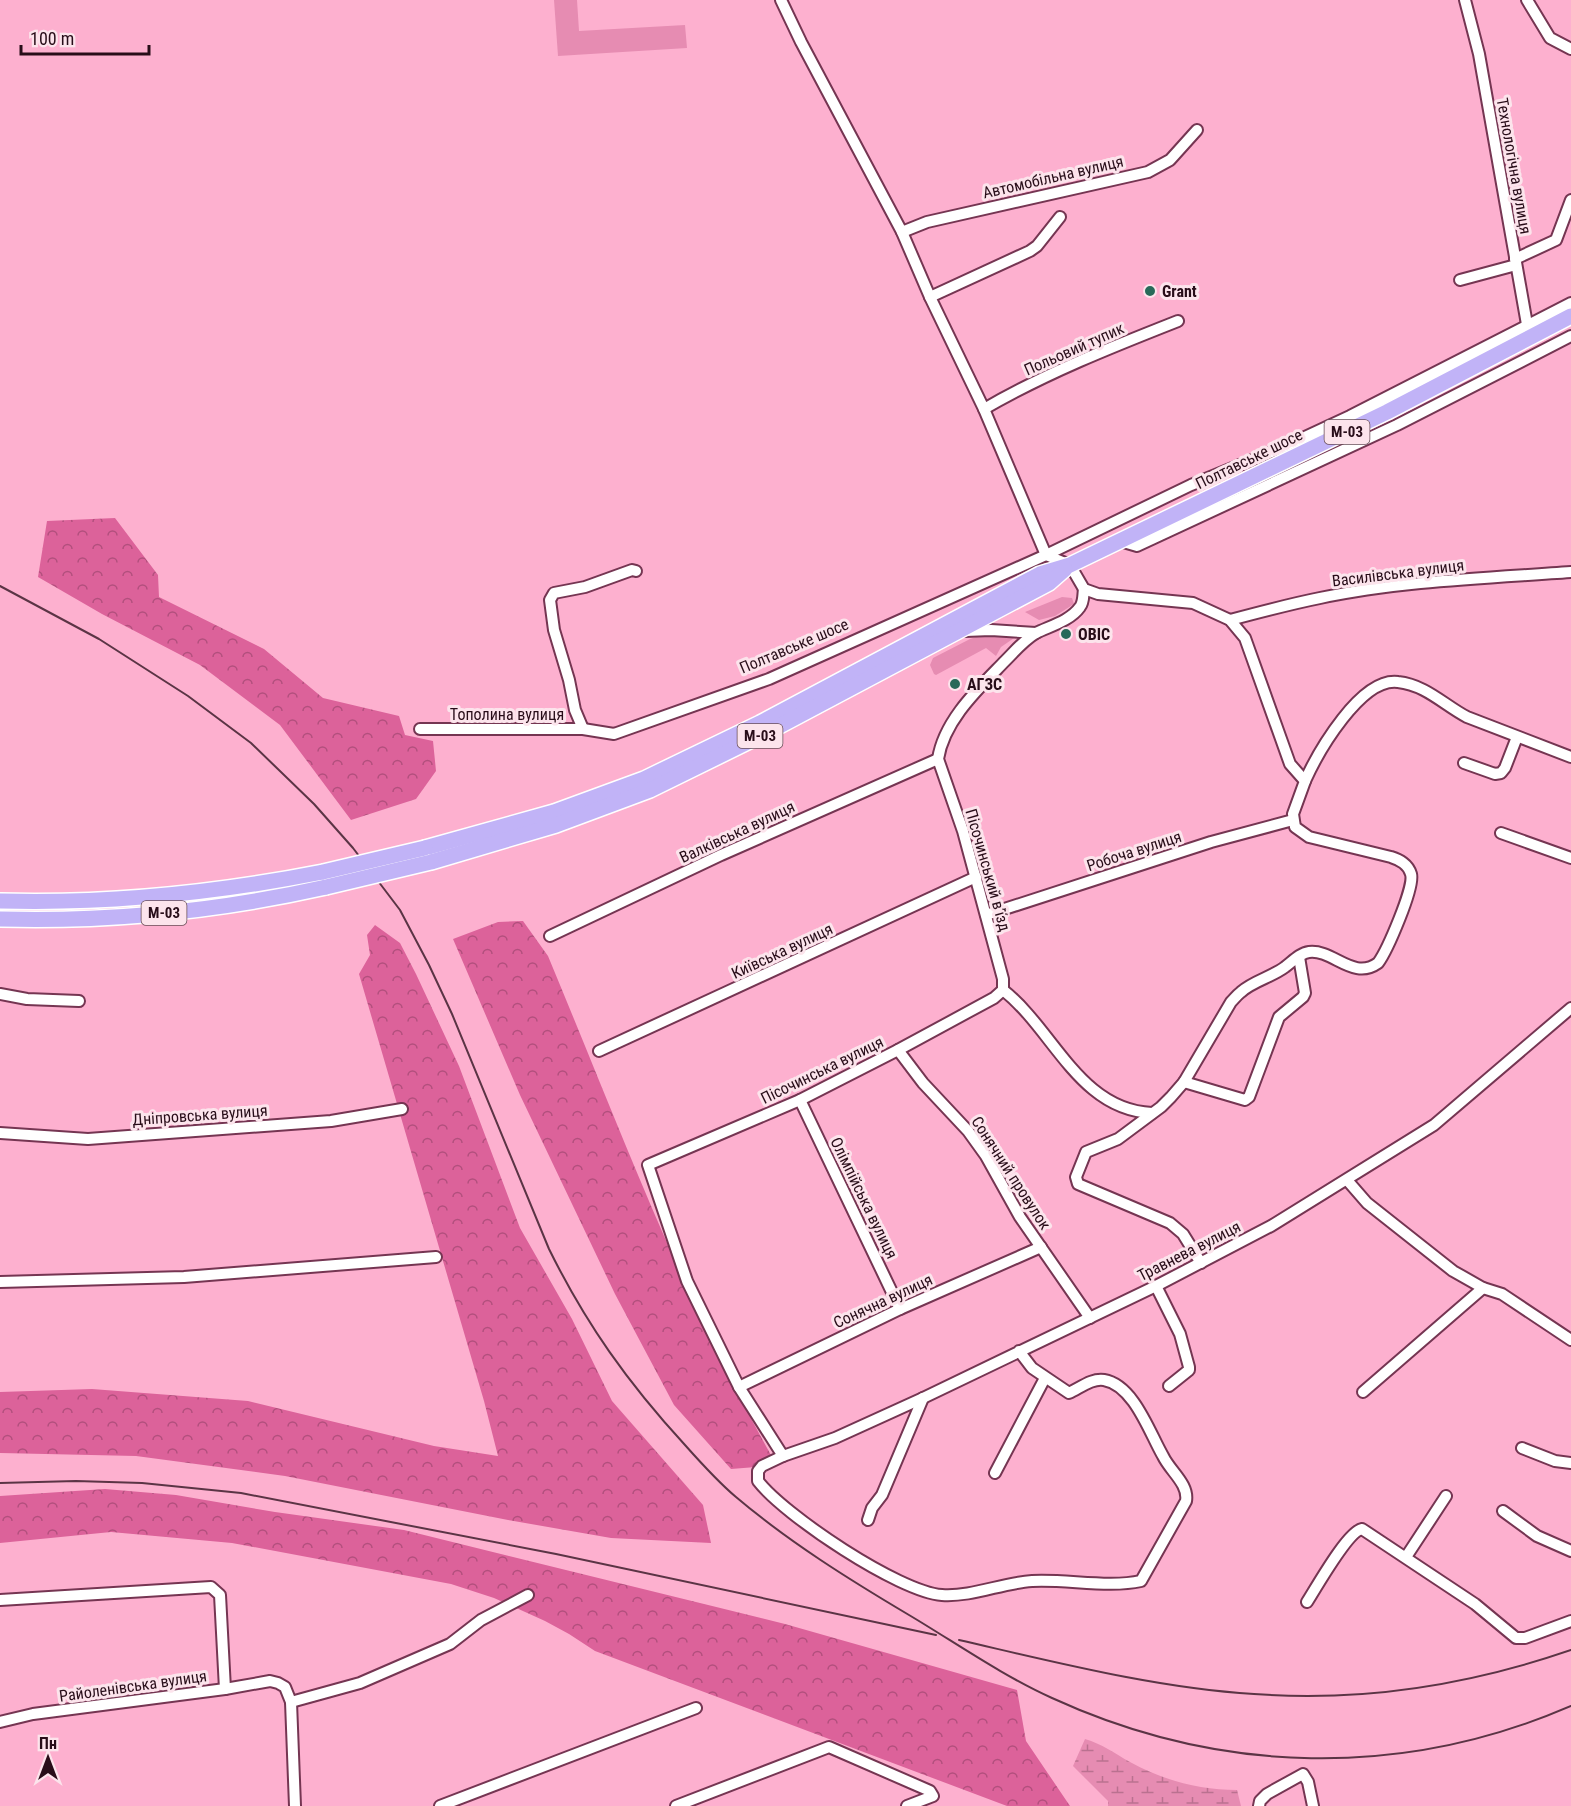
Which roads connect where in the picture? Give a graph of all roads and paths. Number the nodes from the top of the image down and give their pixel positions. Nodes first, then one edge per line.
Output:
1 (781, 0) edge
2 (1466, 0) edge
3 (1527, 0) edge
4 (1571, 49) edge
5 (1197, 130) dead end
6 (1571, 200) edge
7 (1060, 217) dead end
8 (902, 232) junction
9 (1516, 262) junction
10 (1460, 280) dead end
11 (930, 297) junction
12 (1571, 303) edge
13 (1571, 316) edge
14 (1178, 321) dead end
15 (1528, 331) junction
16 (1571, 336) edge
17 (984, 409) junction
18 (1120, 542) junction
19 (1046, 555) junction
20 (1070, 566) junction
21 (636, 571) dead end
22 (1571, 572) edge
23 (1084, 589) junction
24 (1230, 620) junction
25 (958, 632) junction
26 (1036, 633) junction
27 (420, 729) dead end
28 (583, 729) junction
29 (1517, 737) junction
30 (1571, 757) edge
31 (938, 759) junction
32 (1464, 763) dead end
33 (1305, 781) junction
34 (1293, 820) junction
35 (1500, 833) dead end
36 (428, 855) junction
37 (1571, 858) edge
38 (976, 877) junction
39 (325, 880) junction
40 (0, 901) edge
41 (986, 915) junction
42 (0, 919) edge
43 (550, 936) dead end
44 (1299, 957) junction
45 (1004, 990) junction
46 (0, 994) edge
47 (79, 1001) dead end
48 (1571, 1008) edge
49 (898, 1050) junction
50 (599, 1051) dead end
51 (1184, 1082) junction
52 (800, 1100) junction
53 (402, 1109) dead end
54 (1152, 1113) junction
55 (0, 1133) edge
56 (1347, 1180) junction
57 (1041, 1246) junction
58 (436, 1257) dead end
59 (1201, 1263) junction
60 (0, 1282) edge
61 (1156, 1286) junction
62 (1483, 1288) junction
63 (900, 1309) junction
64 (1090, 1318) junction
65 (1571, 1340) edge
66 (1018, 1351) junction
67 (1044, 1378) junction
68 (1169, 1386) dead end
69 (739, 1387) junction
70 (1363, 1392) dead end
71 (923, 1398) junction
72 (1522, 1448) dead end
73 (783, 1456) junction
74 (1571, 1463) edge
75 (994, 1473) dead end
76 (1446, 1496) dead end
77 (1503, 1511) dead end
78 (867, 1520) dead end
79 (1571, 1551) edge
80 (1406, 1557) junction
81 (528, 1595) dead end
82 (0, 1600) edge
83 (1307, 1602) dead end
84 (1571, 1621) edge
85 (225, 1689) junction
86 (291, 1702) junction
87 (696, 1708) dead end
88 (3, 1721) edge
89 (295, 1806) edge
90 (440, 1806) edge
91 (676, 1806) edge
92 (907, 1806) edge
93 (1259, 1806) edge
94 (1313, 1806) edge

1 - 8 street
2 - 9 street, Технологічна вулиця
3 - 4 street
5 - 8 street, Автомобільна вулиця
6 - 9 street
7 - 11 street
8 - 11 street
9 - 10 street
9 - 15 street, Технологічна вулиця
11 - 17 street
12 - 15 street, Полтавське шосе
13 - 15 highway, Полтавське шосе / М-03
14 - 17 street, Польовий тупик
15 - 18 highway, Полтавське шосе / М-03
15 - 19 street, Полтавське шосе
16 - 18 street
17 - 19 street
18 - 20 highway, Полтавське шосе / М-03
19 - 20 street
19 - 28 street, Полтавське шосе
20 - 23 street
20 - 25 highway, М-03
20 - 36 highway, М-03
21 - 28 street, Тополина вулиця
22 - 24 street, Василівська вулиця
23 - 24 street
23 - 26 street
24 - 33 street
25 - 26 street
25 - 36 highway, М-03
26 - 31 street
27 - 28 street, Тополина вулиця
29 - 30 street
29 - 32 street
29 - 33 street
31 - 38 street, Пісочинський в’їзд
31 - 43 street, Валківська вулиця
33 - 34 street
34 - 41 street, Робоча вулиця
34 - 44 street
35 - 37 street
36 - 39 highway, М-03, bridge
38 - 41 street, Пісочинський в’їзд
38 - 50 street, Київська вулиця
39 - 40 highway, М-03
39 - 42 highway, М-03
41 - 45 street, Пісочинський в’їзд
44 - 51 street
44 - 51 street
45 - 49 street, Пісочинська вулиця
45 - 54 street
46 - 47 street
48 - 56 street, Травнева вулиця
49 - 52 street, Пісочинська вулиця
49 - 57 street, Сонячний провулок
51 - 54 street
52 - 63 street, Олімпійська вулиця
52 - 69 street, Пісочинська вулиця
53 - 55 street, Дніпровська вулиця
54 - 59 street
56 - 59 street, Травнева вулиця
56 - 62 street
57 - 63 street, Сонячна вулиця
57 - 64 street, Сонячний провулок
58 - 60 street
59 - 61 street, Травнева вулиця
61 - 64 street, Травнева вулиця
61 - 68 street
62 - 65 street
62 - 70 street
63 - 69 street, Сонячна вулиця
64 - 66 street, Травнева вулиця
66 - 67 street
66 - 71 street, Травнева вулиця
67 - 73 street, Травнева вулиця
67 - 75 street
69 - 73 street
71 - 73 street, Травнева вулиця
71 - 78 street
72 - 74 street
76 - 80 street
77 - 79 street
80 - 83 street
80 - 84 street
81 - 86 street
82 - 85 street
85 - 86 street, Райоленівська вулиця
85 - 88 street, Райоленівська вулиця
86 - 89 street
87 - 90 street
91 - 92 street
93 - 94 street

